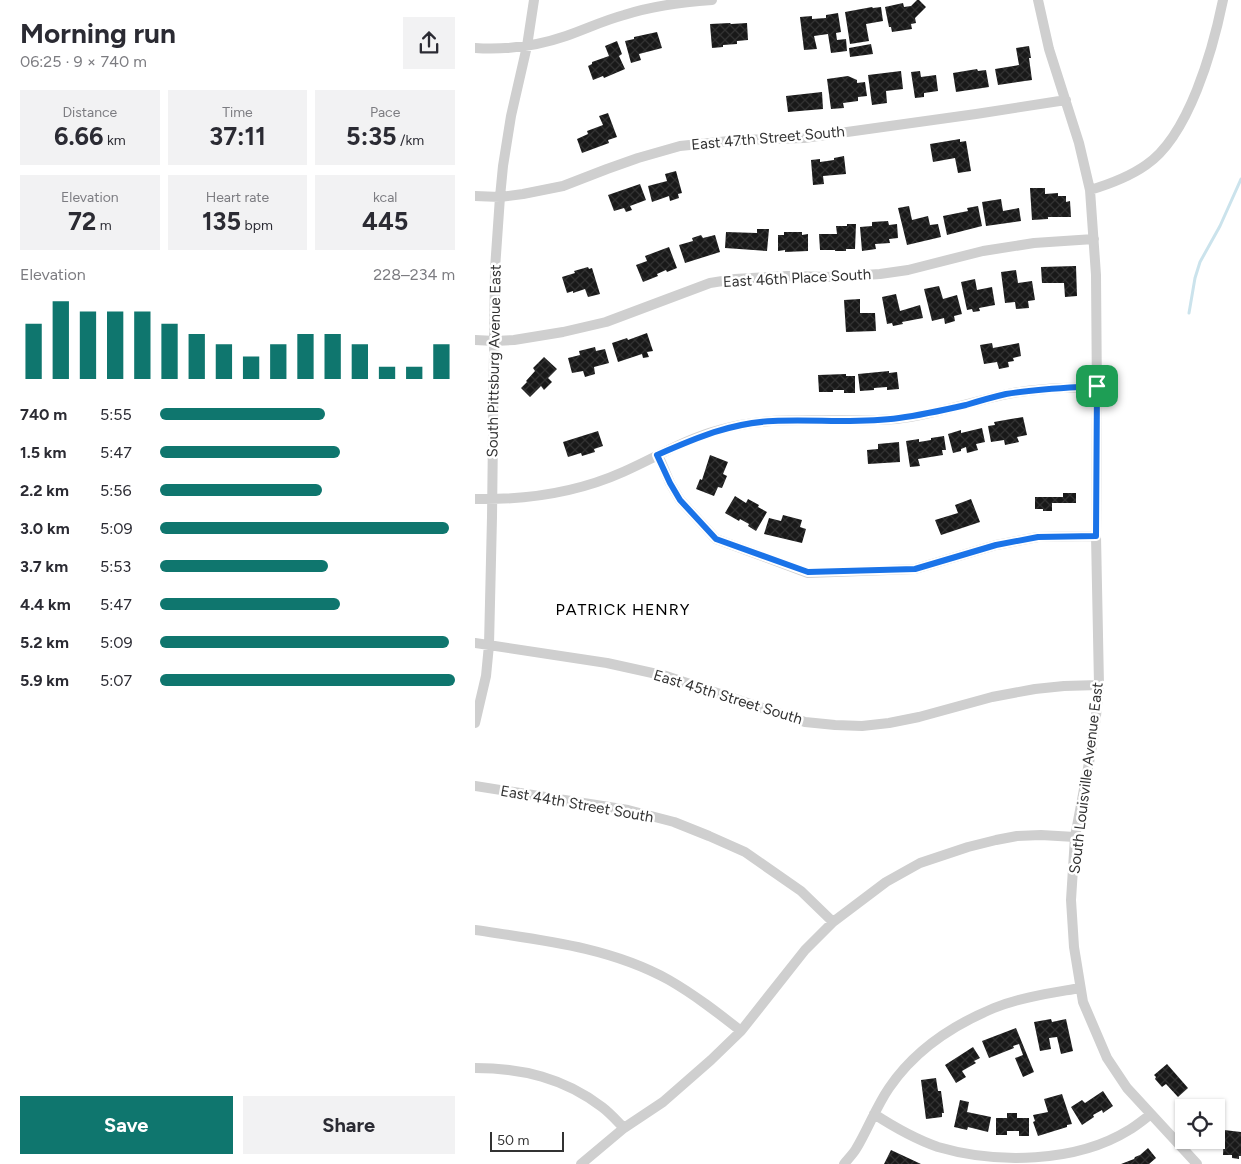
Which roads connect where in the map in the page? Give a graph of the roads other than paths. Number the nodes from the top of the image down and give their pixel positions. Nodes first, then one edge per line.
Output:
1 (534, 0) edge
2 (712, 0) edge
3 (1039, 0) edge
4 (1223, 0) edge
5 (527, 46) junction
6 (475, 48) edge
7 (1066, 100) junction
8 (1090, 190) junction
9 (475, 196) edge
10 (500, 197) junction
11 (1094, 240) junction
12 (475, 340) edge
13 (495, 341) junction
14 (1097, 386) junction
15 (657, 455) junction
16 (475, 499) edge
17 (493, 499) junction
18 (1096, 536) junction
19 (475, 643) edge
20 (489, 645) junction
21 (1099, 685) junction
22 (475, 723) edge
23 (475, 786) edge
24 (1075, 837) junction
25 (833, 922) junction
26 (475, 930) edge
27 (1080, 988) junction
28 (741, 1031) junction
29 (475, 1068) edge
30 (874, 1114) junction
31 (1150, 1114) junction
32 (624, 1128) junction
33 (581, 1164) edge
34 (844, 1164) edge
35 (1197, 1164) edge

1 - 5 street, South Pittsburg Avenue East
2 - 5 street
3 - 7 street, South Louisville Avenue East
4 - 8 street
5 - 6 street
5 - 10 street, South Pittsburg Avenue East
7 - 8 street, South Louisville Avenue East
7 - 10 street, East 47th Street South
8 - 11 street, South Louisville Avenue East
9 - 10 street, East 47th Street South
10 - 13 street, South Pittsburg Avenue East
11 - 13 street, East 46th Place South
11 - 14 street, South Louisville Avenue East
12 - 13 street, East 46th Place South
13 - 17 street, South Pittsburg Avenue East
14 - 15 street
14 - 18 street, South Louisville Avenue East
15 - 17 street
15 - 18 street
16 - 17 street
17 - 20 street, South Pittsburg Avenue East
18 - 21 street, South Louisville Avenue East
19 - 20 street, East 45th Street South
20 - 21 street, East 45th Street South
20 - 22 street, South Pittsburg Avenue East
21 - 24 street, South Louisville Avenue East
23 - 25 street, East 44th Street South
24 - 25 street
24 - 27 street, South Louisville Avenue East
25 - 28 street
26 - 28 street
27 - 30 street
27 - 31 street, South Louisville Avenue East
28 - 32 street
29 - 32 street
30 - 31 street
30 - 34 street
31 - 35 street, South Louisville Avenue East
32 - 33 street

